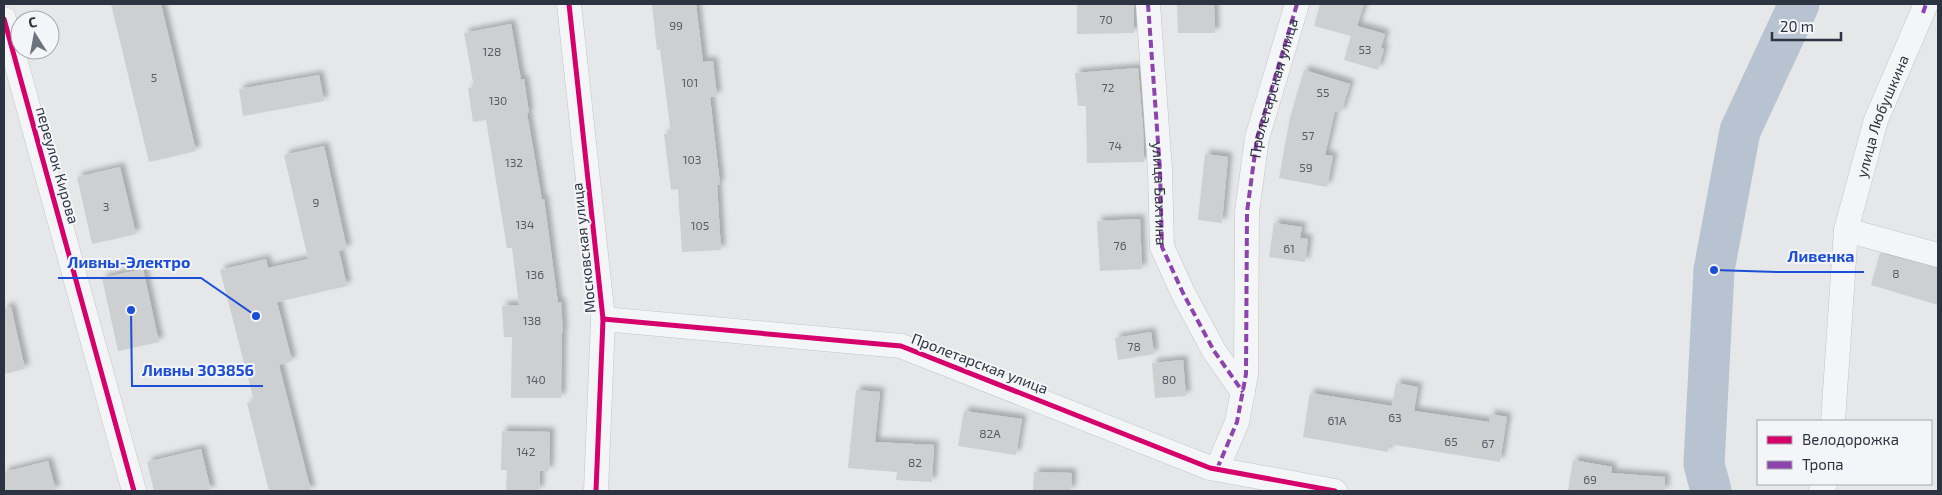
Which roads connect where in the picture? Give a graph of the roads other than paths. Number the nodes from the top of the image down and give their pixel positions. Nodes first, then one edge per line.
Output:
1 (569, 4) edge
2 (1148, 4) edge
3 (1297, 4) edge
4 (1929, 10) edge
5 (4, 19) edge
6 (1846, 230) junction
7 (1938, 255) edge
8 (604, 319) junction
9 (1243, 392) junction
10 (1833, 420) edge
11 (1217, 469) junction
12 (134, 491) edge
13 (596, 491) edge
14 (1335, 491) edge

1 - 8 street, Московская улица
2 - 9 street, улица Бахтина
3 - 9 street, Пролетарская улица
4 - 6 street, улица Любушкина
5 - 12 street, переулок Кирова
6 - 7 street
6 - 10 street, улица Любушкина
8 - 11 street, Пролетарская улица
8 - 13 street, Московская улица
9 - 11 street, Пролетарская улица
11 - 14 street, Пролетарская улица

